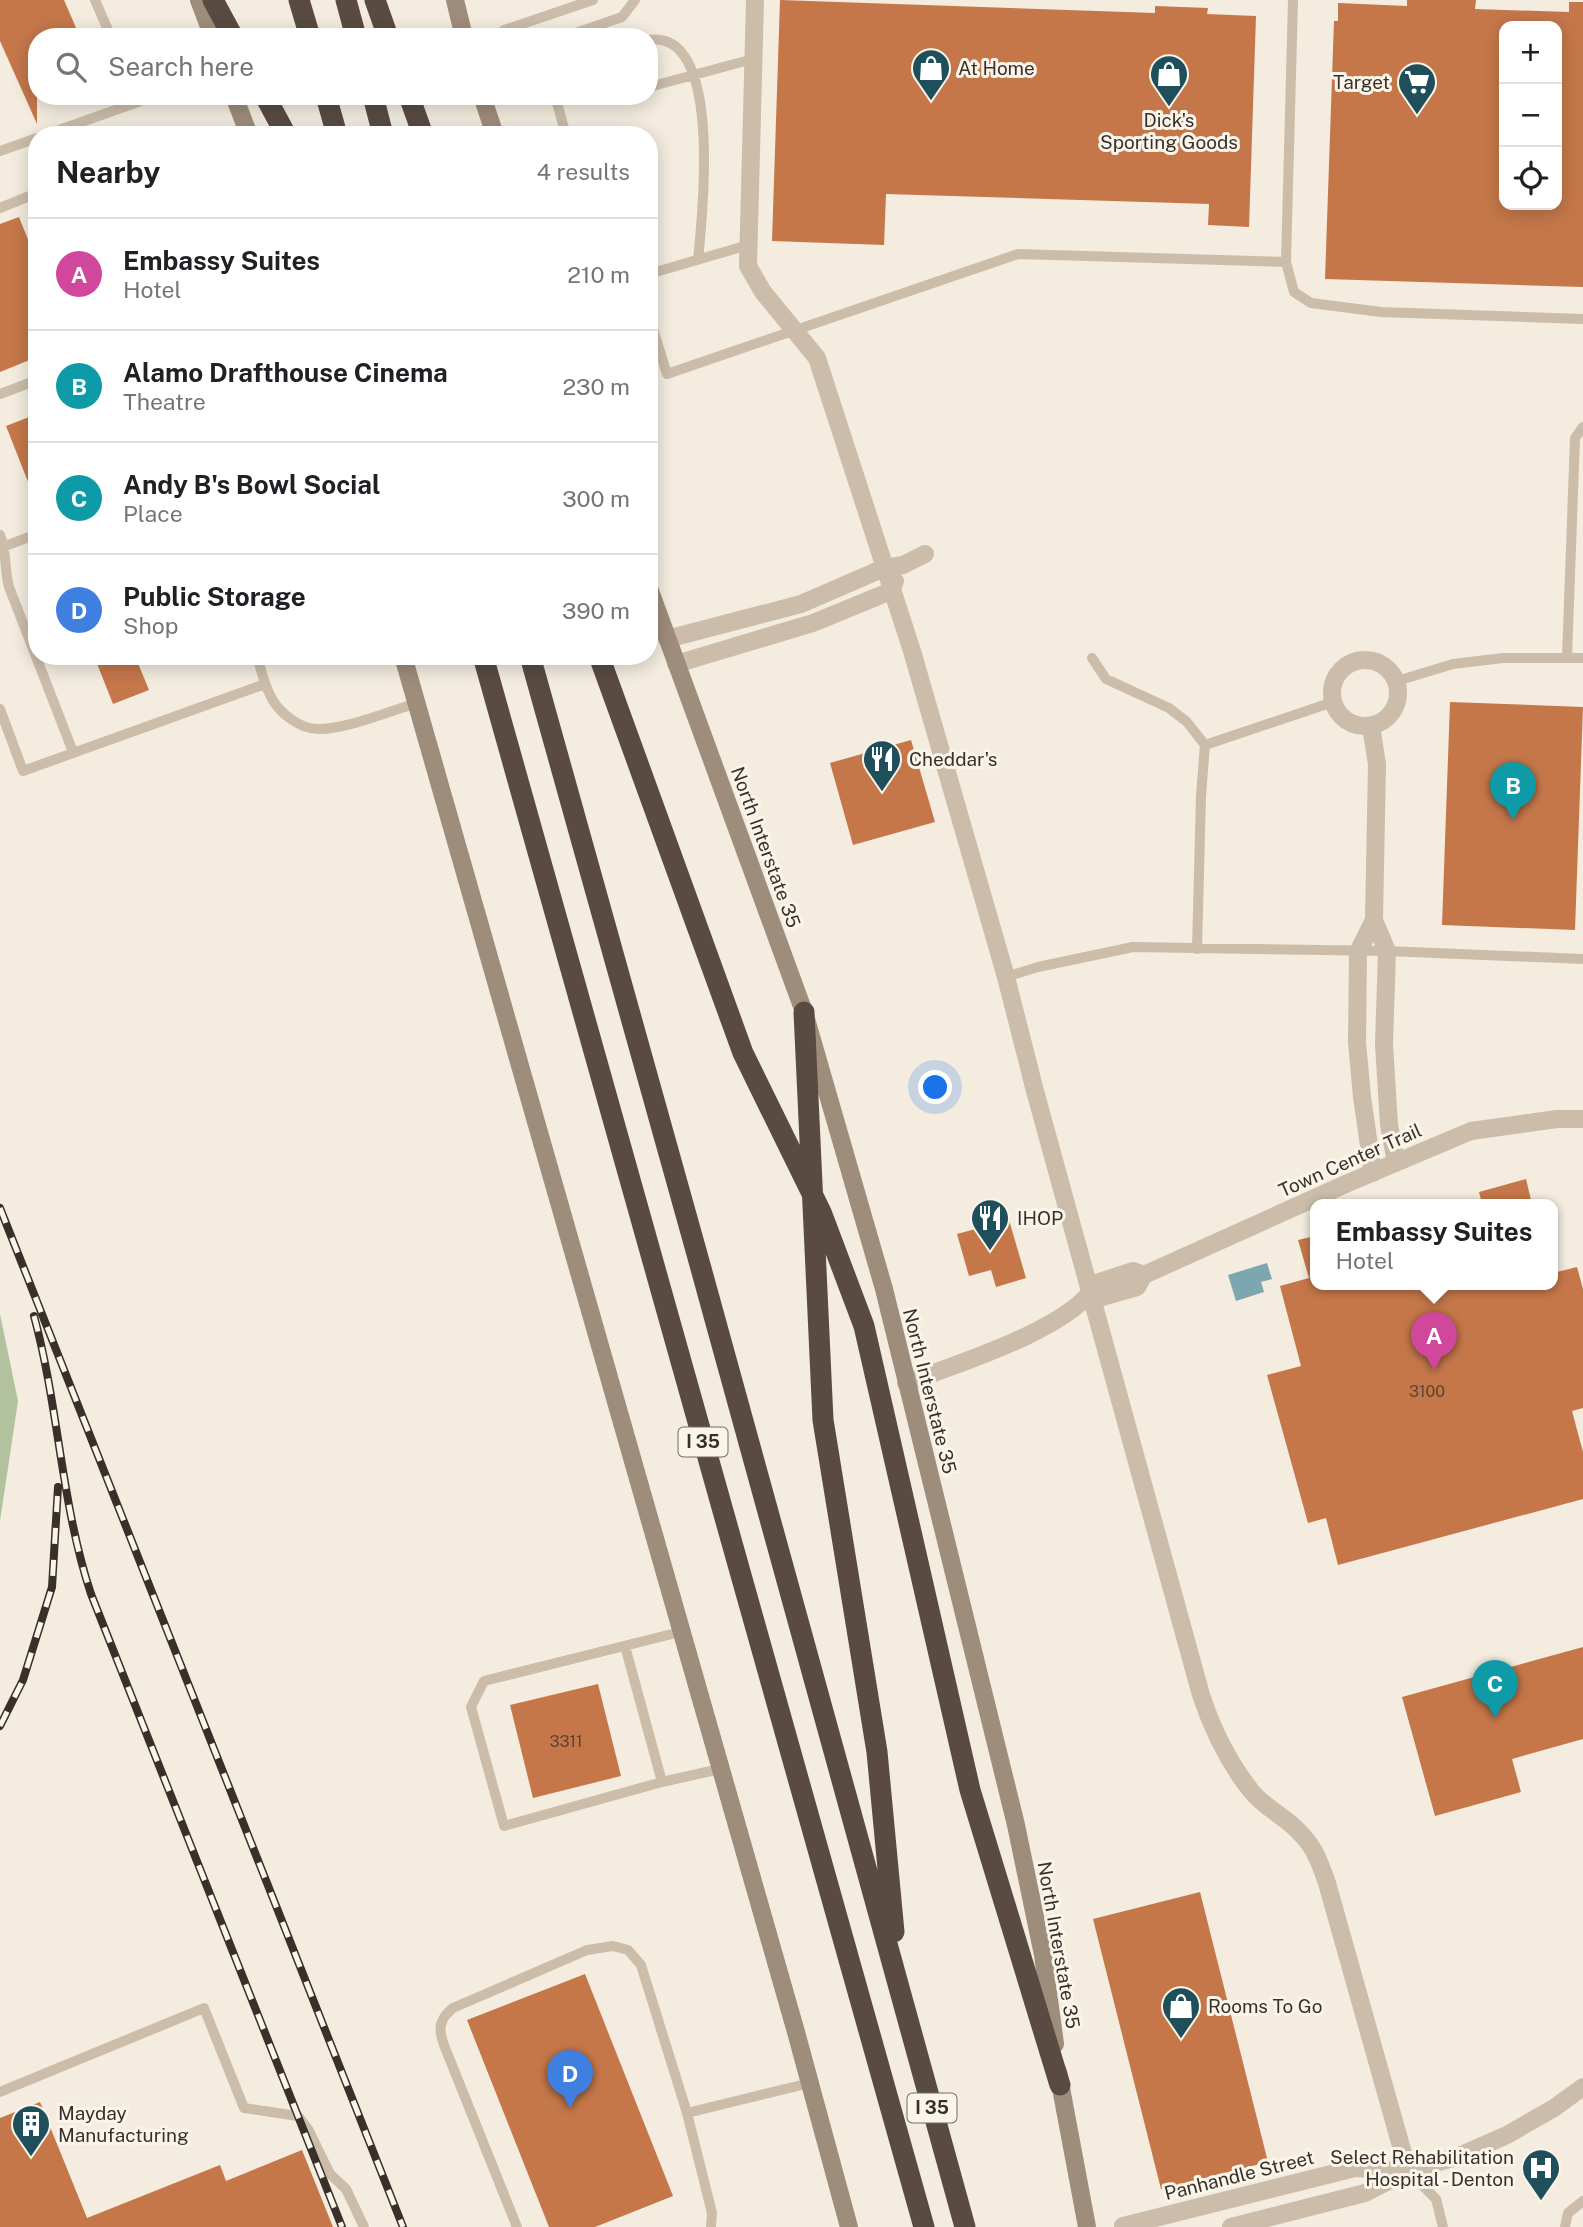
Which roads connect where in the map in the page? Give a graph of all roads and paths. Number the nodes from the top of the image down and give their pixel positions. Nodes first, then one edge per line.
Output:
1 (95, 0) edge
2 (199, 0) edge
3 (213, 0) edge
4 (299, 0) edge
5 (346, 0) edge
6 (375, 0) edge
7 (455, 0) edge
8 (593, 0) edge
9 (635, 0) edge
10 (755, 0) edge
11 (1293, 0) edge
12 (107, 28) edge
13 (209, 28) edge
14 (228, 28) edge
15 (307, 28) edge
16 (354, 28) edge
17 (385, 28) edge
18 (462, 28) edge
19 (510, 28) edge
20 (590, 28) edge
21 (658, 40) edge
22 (753, 59) junction
23 (693, 74) junction
24 (658, 84) edge
25 (130, 105) edge
26 (237, 105) edge
27 (270, 105) edge
28 (329, 105) edge
29 (375, 105) edge
30 (412, 105) edge
31 (485, 105) edge
32 (558, 105) edge
33 (70, 126) edge
34 (245, 126) edge
35 (281, 126) edge
36 (334, 126) edge
37 (381, 126) edge
38 (420, 126) edge
39 (492, 126) edge
40 (563, 126) edge
41 (28, 141) edge
42 (0, 150) edge
43 (28, 197) edge
44 (0, 208) edge
45 (748, 245) junction
46 (698, 260) junction
47 (1286, 262) junction
48 (658, 271) edge
49 (1583, 318) edge
50 (795, 331) junction
51 (658, 345) edge
52 (28, 383) edge
53 (0, 394) edge
54 (1583, 427) edge
55 (0, 535) edge
56 (28, 538) edge
57 (2, 548) edge
58 (925, 554) dead end
59 (903, 565) junction
60 (884, 568) junction
61 (891, 591) junction
62 (658, 614) edge
63 (28, 636) edge
64 (667, 639) junction
65 (1330, 656) dead end
66 (1567, 657) junction
67 (1092, 658) dead end
68 (1583, 658) edge
69 (676, 664) junction
70 (39, 665) edge
71 (260, 665) edge
72 (406, 665) edge
73 (486, 665) edge
74 (533, 665) edge
75 (602, 665) edge
76 (1339, 673) junction
77 (1397, 681) junction
78 (265, 684) junction
79 (1333, 702) junction
80 (417, 703) junction
81 (0, 709) edge
82 (1371, 726) junction
83 (1205, 745) junction
84 (73, 752) junction
85 (1374, 920) junction
86 (1197, 949) junction
87 (1387, 951) junction
88 (1358, 952) junction
89 (1583, 958) edge
90 (1006, 977) junction
91 (804, 1012) junction
92 (1387, 1077) junction
93 (1360, 1080) junction
94 (1583, 1119) edge
95 (1396, 1162) junction
96 (1373, 1172) junction
97 (1313, 1199) edge
98 (1310, 1200) edge
99 (1091, 1294) junction
100 (906, 1383) junction
101 (680, 1632) junction
102 (625, 1646) junction
103 (720, 1769) junction
104 (662, 1782) junction
105 (899, 1990) junction
106 (810, 2082) junction
107 (1060, 2085) junction
108 (1583, 2087) edge
109 (0, 2092) edge
110 (687, 2113) junction
111 (1408, 2171) junction
112 (1583, 2202) edge
113 (1123, 2226) edge
114 (1243, 2226) edge
115 (364, 2227) edge
116 (517, 2227) edge
117 (711, 2227) edge
118 (849, 2227) edge
119 (924, 2227) edge
120 (965, 2227) edge
121 (1087, 2227) edge
122 (1443, 2227) edge
123 (1565, 2227) edge

1 - 12 lane
2 - 13 main road
3 - 14 highway
4 - 15 highway
5 - 16 highway
6 - 17 highway
7 - 18 main road
8 - 19 lane
9 - 20 lane
10 - 22 street
11 - 47 lane
21 - 23 lane
22 - 23 lane
22 - 45 street
23 - 24 lane
23 - 46 lane
25 - 33 lane
26 - 34 main road
27 - 35 highway
28 - 36 highway
29 - 37 highway
30 - 38 highway
31 - 39 main road
32 - 40 lane
41 - 42 lane
43 - 44 lane
45 - 46 lane
45 - 50 street
46 - 48 lane
47 - 49 lane
47 - 50 lane
50 - 51 lane
50 - 60 street
52 - 53 lane
54 - 66 lane
55 - 57 lane
56 - 57 lane
57 - 63 lane
58 - 59 street
59 - 60 street
59 - 61 street
60 - 61 street
60 - 64 street
61 - 69 street
61 - 90 street
62 - 64 main road, North Interstate 35
64 - 69 main road, North Interstate 35
65 - 76 street
66 - 68 lane
66 - 77 lane
67 - 83 lane
69 - 91 main road, North Interstate 35
70 - 84 lane
71 - 78 lane
72 - 80 main road
73 - 119 highway, I 35
74 - 105 highway, I 35
75 - 107 highway
76 - 77 street
76 - 79 street
77 - 82 street
78 - 80 lane
78 - 84 lane
79 - 82 street
79 - 83 lane
80 - 101 main road
81 - 84 lane
82 - 85 street
83 - 86 lane
85 - 87 street
85 - 88 street
86 - 88 lane
86 - 90 lane
87 - 88 lane
87 - 89 lane
87 - 92 street
88 - 93 street
90 - 99 street
91 - 100 main road, North Interstate 35
91 - 105 highway
92 - 93 lane
92 - 95 street
93 - 96 street
94 - 95 street, Town Center Trail
95 - 96 street, Town Center Trail
96 - 97 street, Town Center Trail
98 - 99 street, Town Center Trail
99 - 100 street, Town Center Trail
99 - 111 street
100 - 107 main road, North Interstate 35
101 - 102 lane
101 - 103 main road
102 - 104 lane
102 - 104 lane
103 - 104 lane
103 - 106 main road
105 - 120 highway, I 35
106 - 110 lane
106 - 118 main road
107 - 121 main road, North Interstate 35
108 - 111 street, Panhandle Street
109 - 115 lane
110 - 116 lane
110 - 117 lane
111 - 113 street, Panhandle Street
111 - 114 street, Panhandle Street
111 - 122 lane
112 - 123 lane

